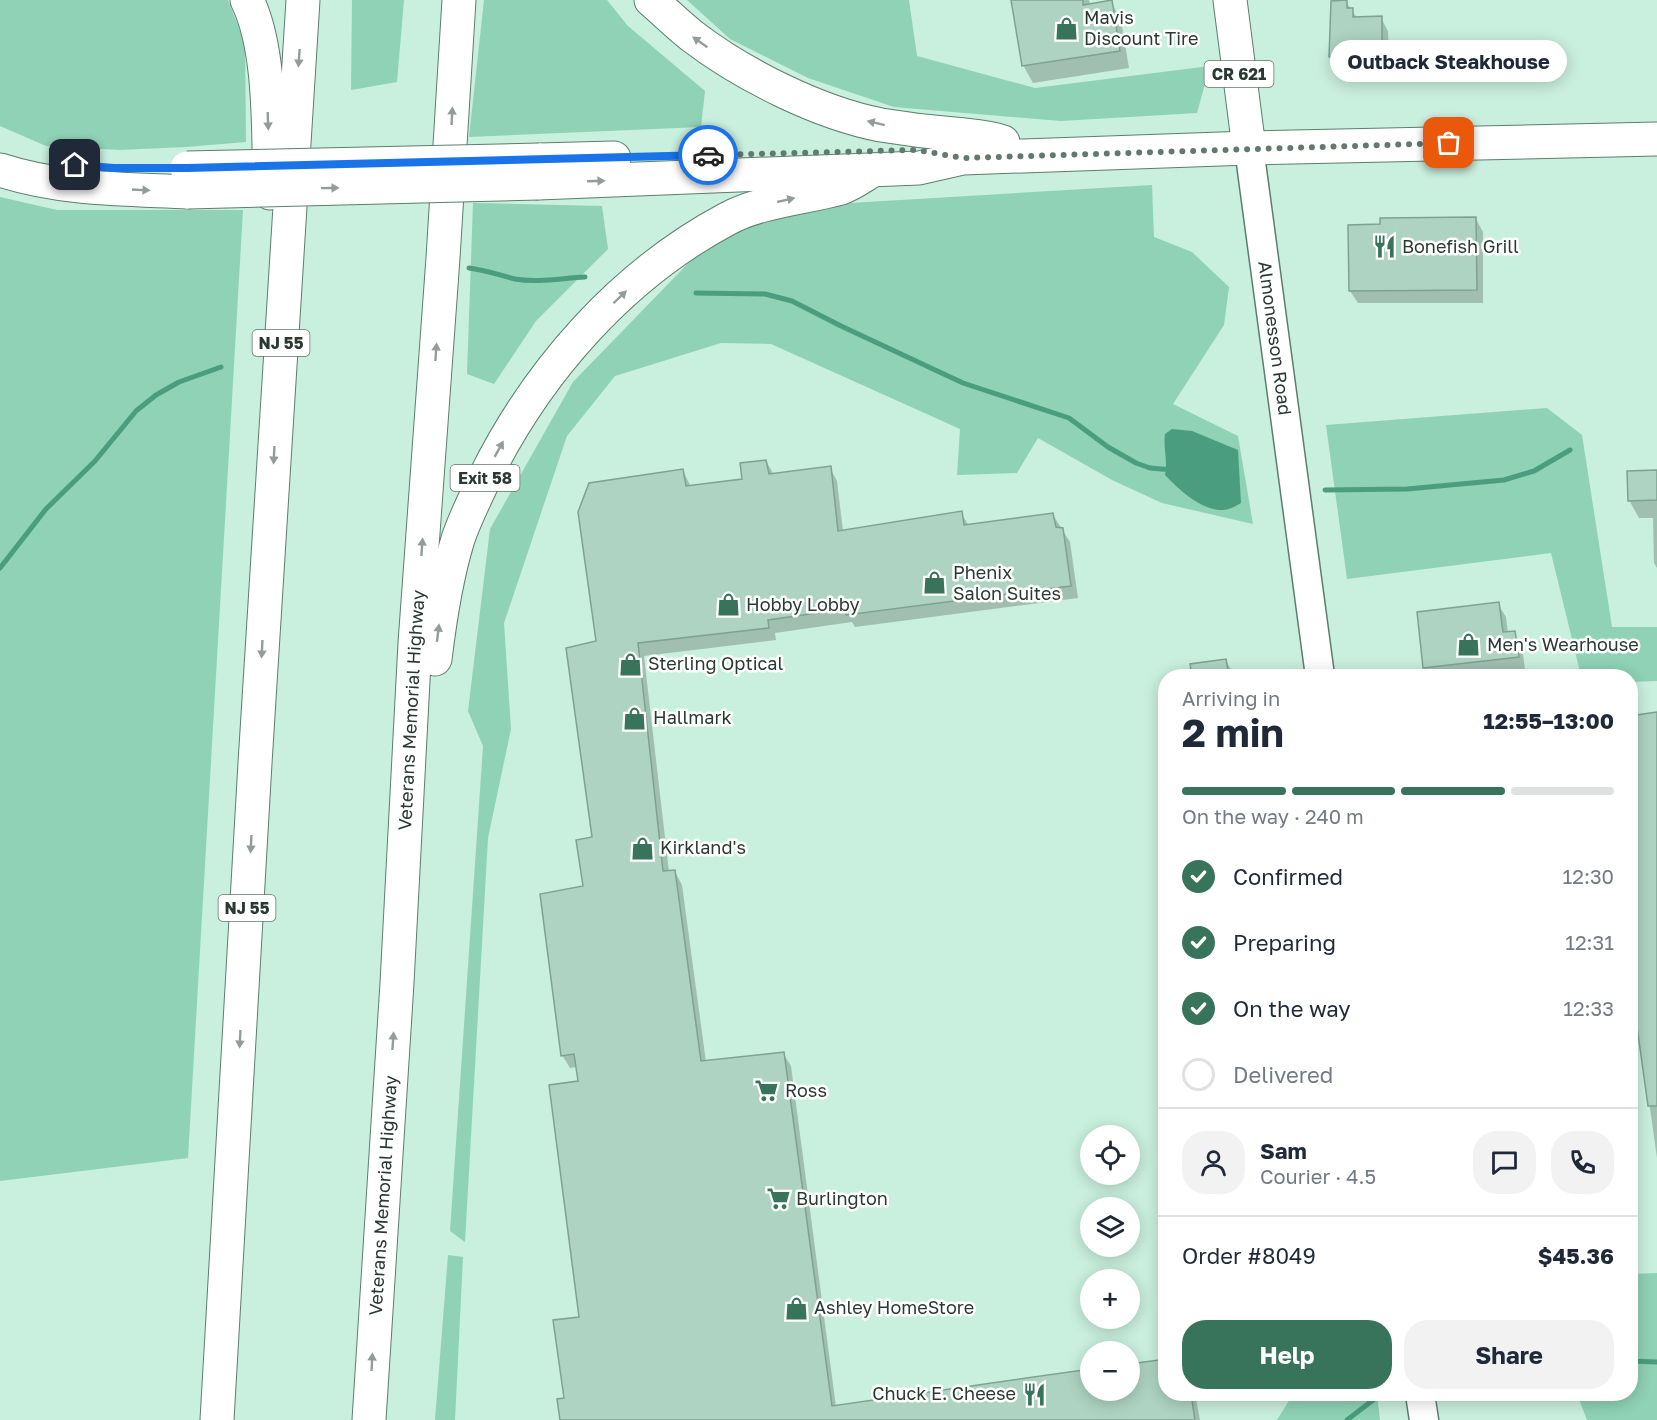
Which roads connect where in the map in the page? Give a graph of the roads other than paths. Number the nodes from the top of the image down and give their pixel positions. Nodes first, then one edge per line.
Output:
1 (247, 0) edge
2 (303, 0) edge
3 (459, 0) edge
4 (651, 0) edge
5 (1230, 0) edge
6 (1657, 139) edge
7 (1249, 148) junction
8 (0, 149) edge
9 (1035, 155) junction
10 (963, 158) junction
11 (0, 170) edge
12 (873, 170) junction
13 (538, 172) junction
14 (187, 180) junction
15 (284, 290) junction
16 (1319, 669) edge
17 (397, 983) junction
18 (1421, 1401) edge
19 (217, 1420) edge
20 (369, 1420) edge
21 (1424, 1420) edge

1 -> 15 main road
2 -> 15 main road, NJ 55
17 -> 3 main road, Veterans Memorial Highway
9 -> 4 main road
5 - 7 main road, Almonesson Road / CR 621
6 - 7 main road
7 - 9 main road
7 - 16 street, Almonesson Road / CR 621
8 - 14 main road
9 - 10 main road
10 - 12 main road, Exit 58
10 - 13 main road
11 -> 14 main road, Exit 58
13 -> 12 main road, Exit 58
17 -> 12 main road, Exit 58
13 - 14 main road, Exit 58, bridge
15 -> 19 main road, NJ 55
20 -> 17 main road, Veterans Memorial Highway
18 - 21 street

